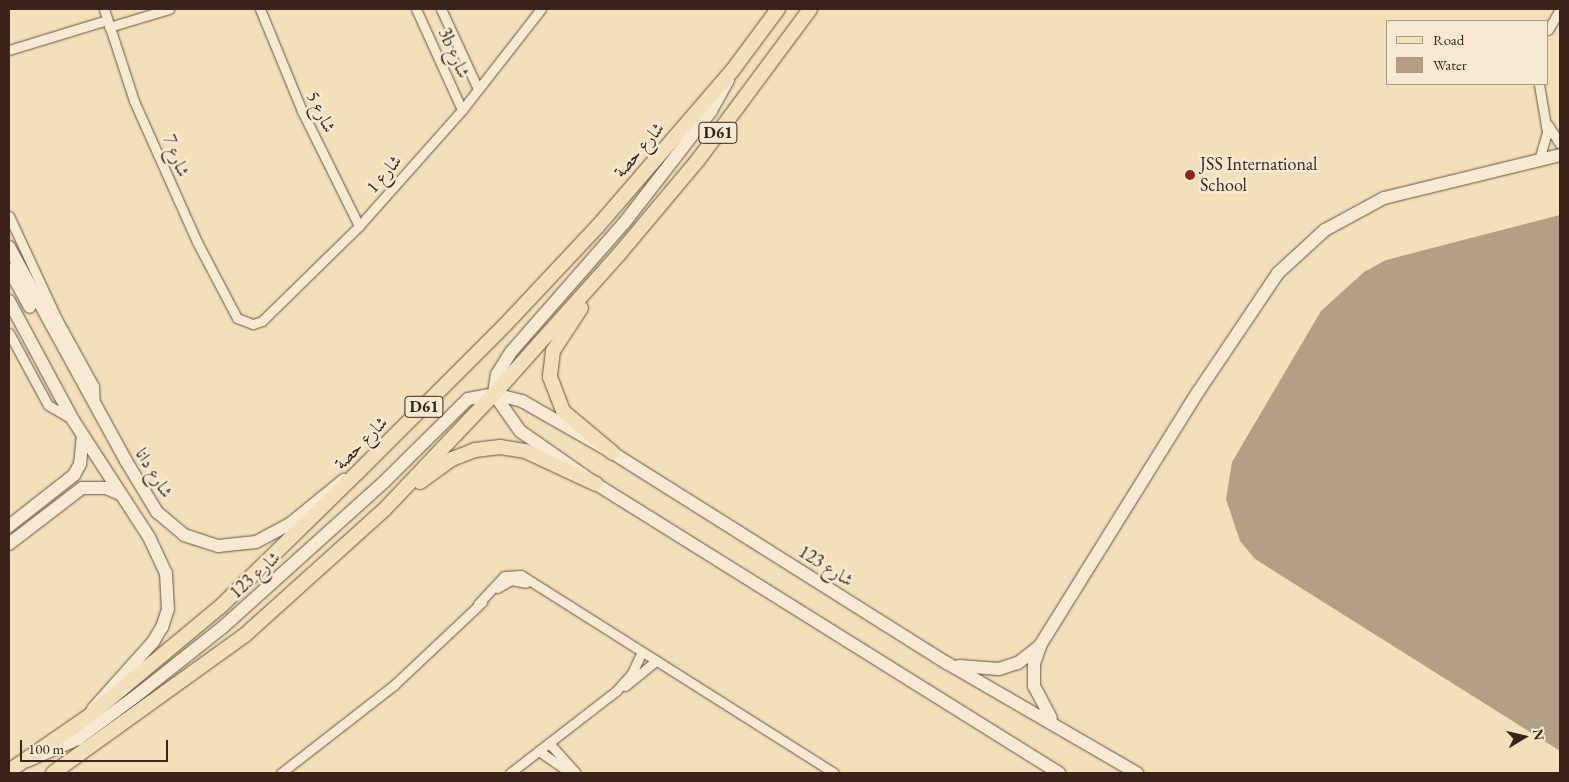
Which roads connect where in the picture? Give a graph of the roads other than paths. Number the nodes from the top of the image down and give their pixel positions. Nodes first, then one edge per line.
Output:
1 (104, 9) edge
2 (169, 9) edge
3 (260, 9) edge
4 (416, 9) edge
5 (441, 9) edge
6 (541, 9) edge
7 (778, 9) edge
8 (810, 9) edge
9 (1560, 9) edge
10 (108, 24) junction
11 (1549, 28) edge
12 (9, 50) edge
13 (732, 71) junction
14 (1540, 85) edge
15 (478, 89) junction
16 (462, 110) junction
17 (1547, 122) junction
18 (1560, 144) edge
19 (1560, 155) edge
20 (1539, 160) junction
21 (9, 216) edge
22 (360, 226) junction
23 (9, 247) edge
24 (620, 252) junction
25 (9, 269) edge
26 (9, 301) edge
27 (233, 310) joint
28 (9, 333) edge
29 (56, 339) junction
30 (494, 394) junction
31 (95, 410) junction
32 (73, 420) junction
33 (83, 436) junction
34 (613, 453) junction
35 (357, 473) junction
36 (596, 484) junction
37 (120, 494) junction
38 (384, 510) junction
39 (10, 525) edge
40 (13, 540) edge
41 (1041, 644) junction
42 (642, 652) junction
43 (656, 661) junction
44 (947, 663) junction
45 (616, 691) junction
46 (88, 716) junction
47 (1064, 728) junction
48 (549, 743) junction
49 (539, 751) junction
50 (22, 763) junction
51 (9, 771) edge
52 (53, 773) edge
53 (281, 773) edge
54 (510, 773) edge
55 (571, 773) edge
56 (576, 773) edge
57 (834, 773) edge
58 (1059, 773) edge
59 (1137, 773) edge

1 - 10 street, شارع 7
2 - 10 street
3 - 22 street, شارع 5
4 - 16 street, 3b شارع
5 - 15 street, 3b شارع
6 - 15 street, شارع 1
7 - 13 main road, شارع حصة / D61
8 - 24 main road, D61
9 - 11 street
10 - 12 street
10 - 27 street, شارع 7
13 - 30 main road
13 - 35 main road, شارع حصة / D61
14 - 17 street
15 - 16 street, شارع 1
16 - 22 street, شارع 1
17 - 18 street
17 - 20 street
19 - 20 main road
20 - 41 main road
21 - 31 street
22 - 27 street, شارع 1
23 - 29 main road, شارع دانا
24 - 30 main road, D61
24 - 34 main road
25 - 29 main road
26 - 32 main road
28 - 32 street
29 - 31 main road, شارع دانا
30 - 34 main road, شارع 123
30 - 36 main road
30 - 38 main road, D61
30 - 50 main road, شارع 123
31 - 35 main road, شارع دانا
32 - 33 main road
33 - 37 main road
33 - 39 main road
34 - 44 main road, شارع 123
35 - 46 main road, شارع حصة / D61
36 - 38 main road
36 - 58 main road
37 - 40 main road
37 - 46 main road
38 - 52 main road, D61
39 - 40 main road
41 - 44 main road
41 - 47 main road
42 - 43 street
42 - 45 street
42 - 53 street
43 - 45 street
43 - 57 street
44 - 47 main road, شارع 123
45 - 48 street
46 - 50 main road, شارع حصة / D61
47 - 59 main road, شارع 123
48 - 49 street
48 - 56 street
49 - 54 street
49 - 55 street
50 - 51 main road, شارع حصة / D61

